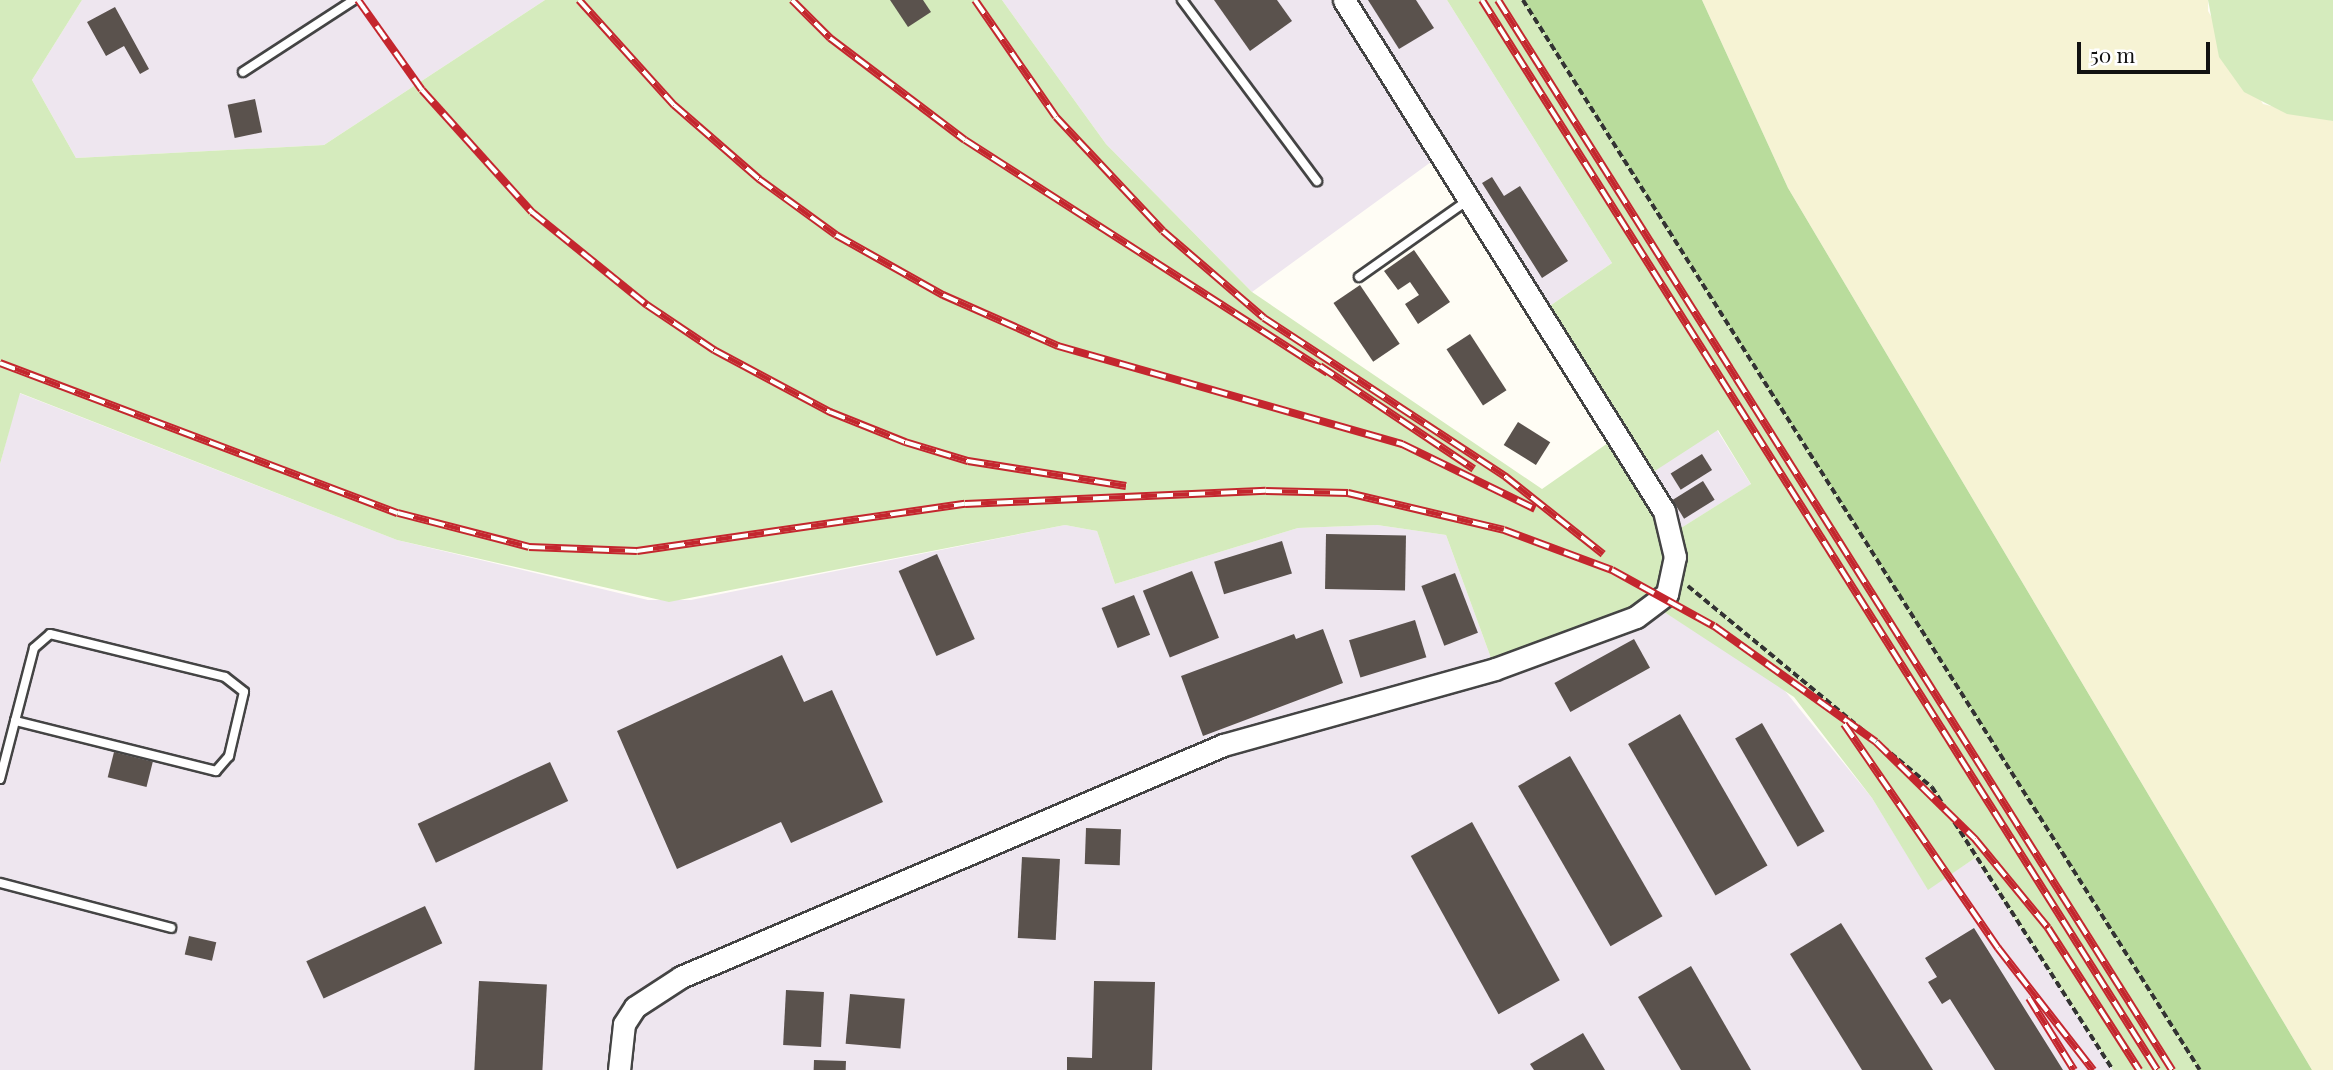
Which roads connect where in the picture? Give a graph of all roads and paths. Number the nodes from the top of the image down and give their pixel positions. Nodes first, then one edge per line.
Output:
1 (354, 0) edge
2 (1182, 0) edge
3 (1344, 0) edge
4 (1523, 0) edge
5 (243, 72) dead end
6 (1317, 181) dead end
7 (1471, 199) junction
8 (1359, 276) dead end
9 (1674, 573) junction
10 (15, 720) junction
11 (0, 779) edge
12 (0, 883) edge
13 (171, 928) dead end
14 (619, 1070) edge
15 (2113, 1070) edge
16 (2200, 1070) edge

1 - 5 lane
2 - 6 lane
3 - 7 street
4 - 16 path
7 - 8 lane
7 - 9 street
9 - 14 street
9 - 15 path
10 - 10 lane
10 - 11 lane
12 - 13 lane

